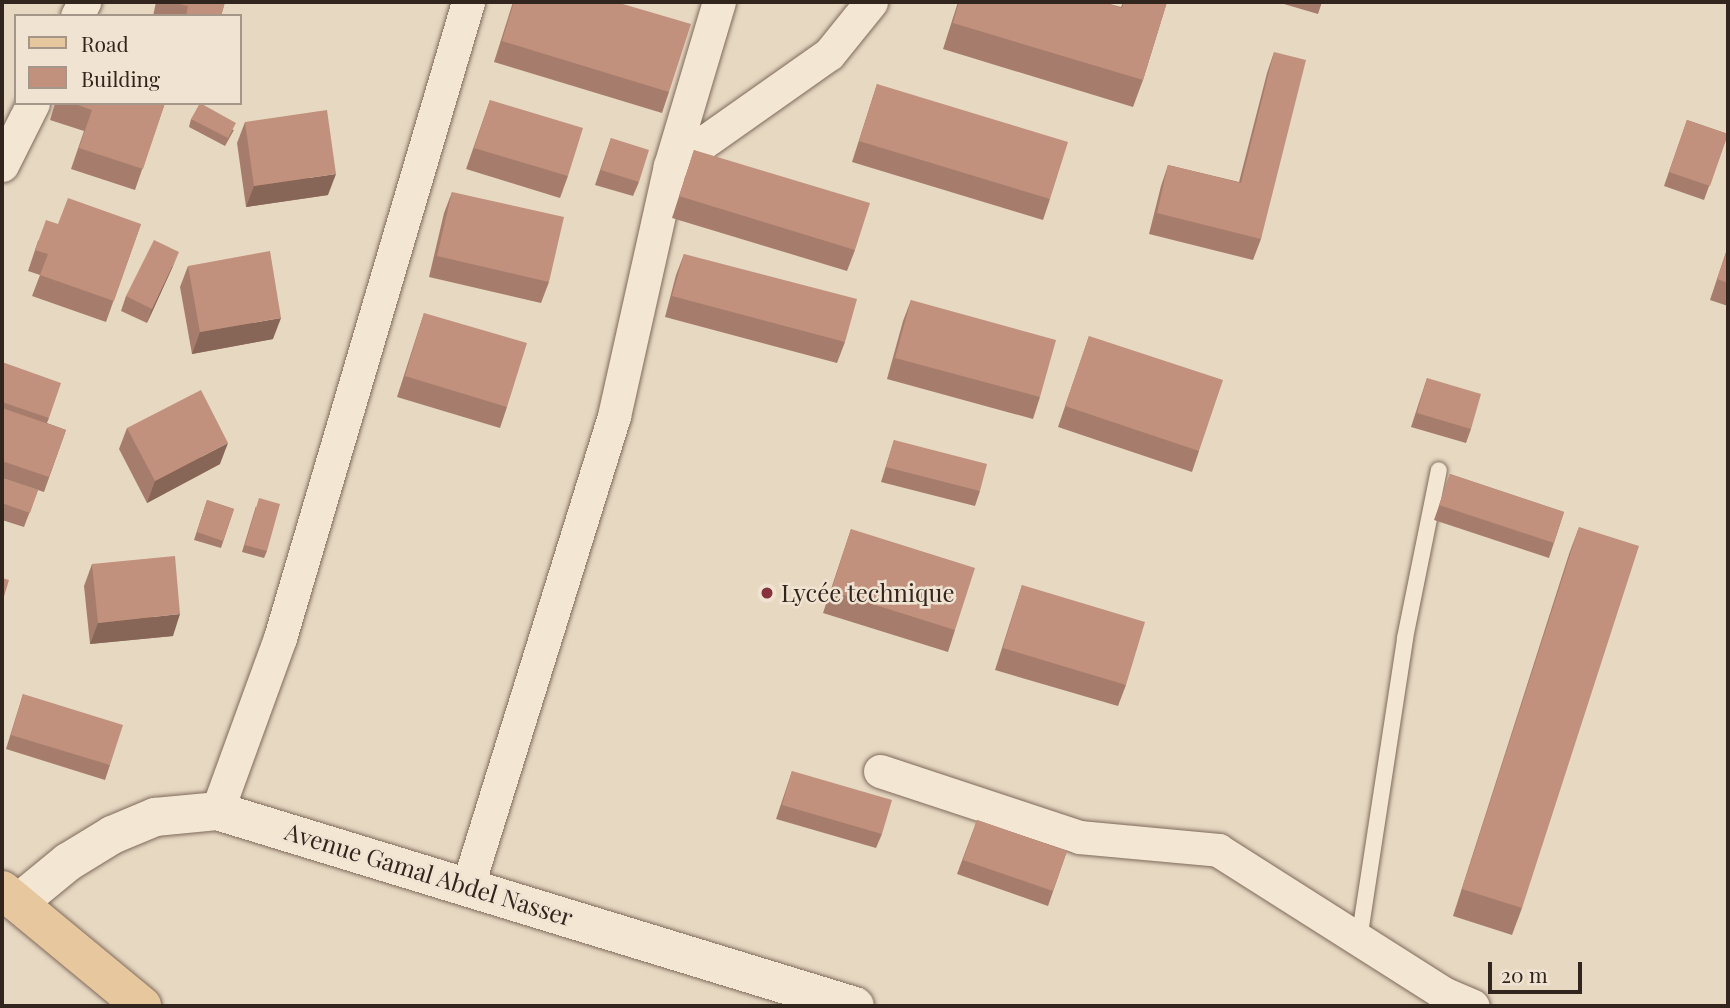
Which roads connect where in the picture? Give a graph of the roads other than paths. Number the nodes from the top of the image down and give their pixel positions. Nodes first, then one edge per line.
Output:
1 (468, 2) edge
2 (719, 2) edge
3 (872, 2) edge
4 (32, 105) edge
5 (2, 165) edge
6 (670, 166) junction
7 (1439, 470) dead end
8 (880, 771) dead end
9 (217, 811) junction
10 (468, 885) junction
11 (10, 897) edge
12 (1359, 940) junction
13 (142, 1006) edge
14 (855, 1006) edge
15 (1473, 1006) edge

1 - 9 street
2 - 6 street
3 - 6 street
4 - 5 street
6 - 10 street
7 - 12 lane
8 - 12 street
9 - 10 street, Avenue Gamal Abdel Nasser
9 - 11 street, Avenue Gamal Abdel Nasser
10 - 14 street, Avenue Gamal Abdel Nasser
11 - 13 main road
12 - 15 street

